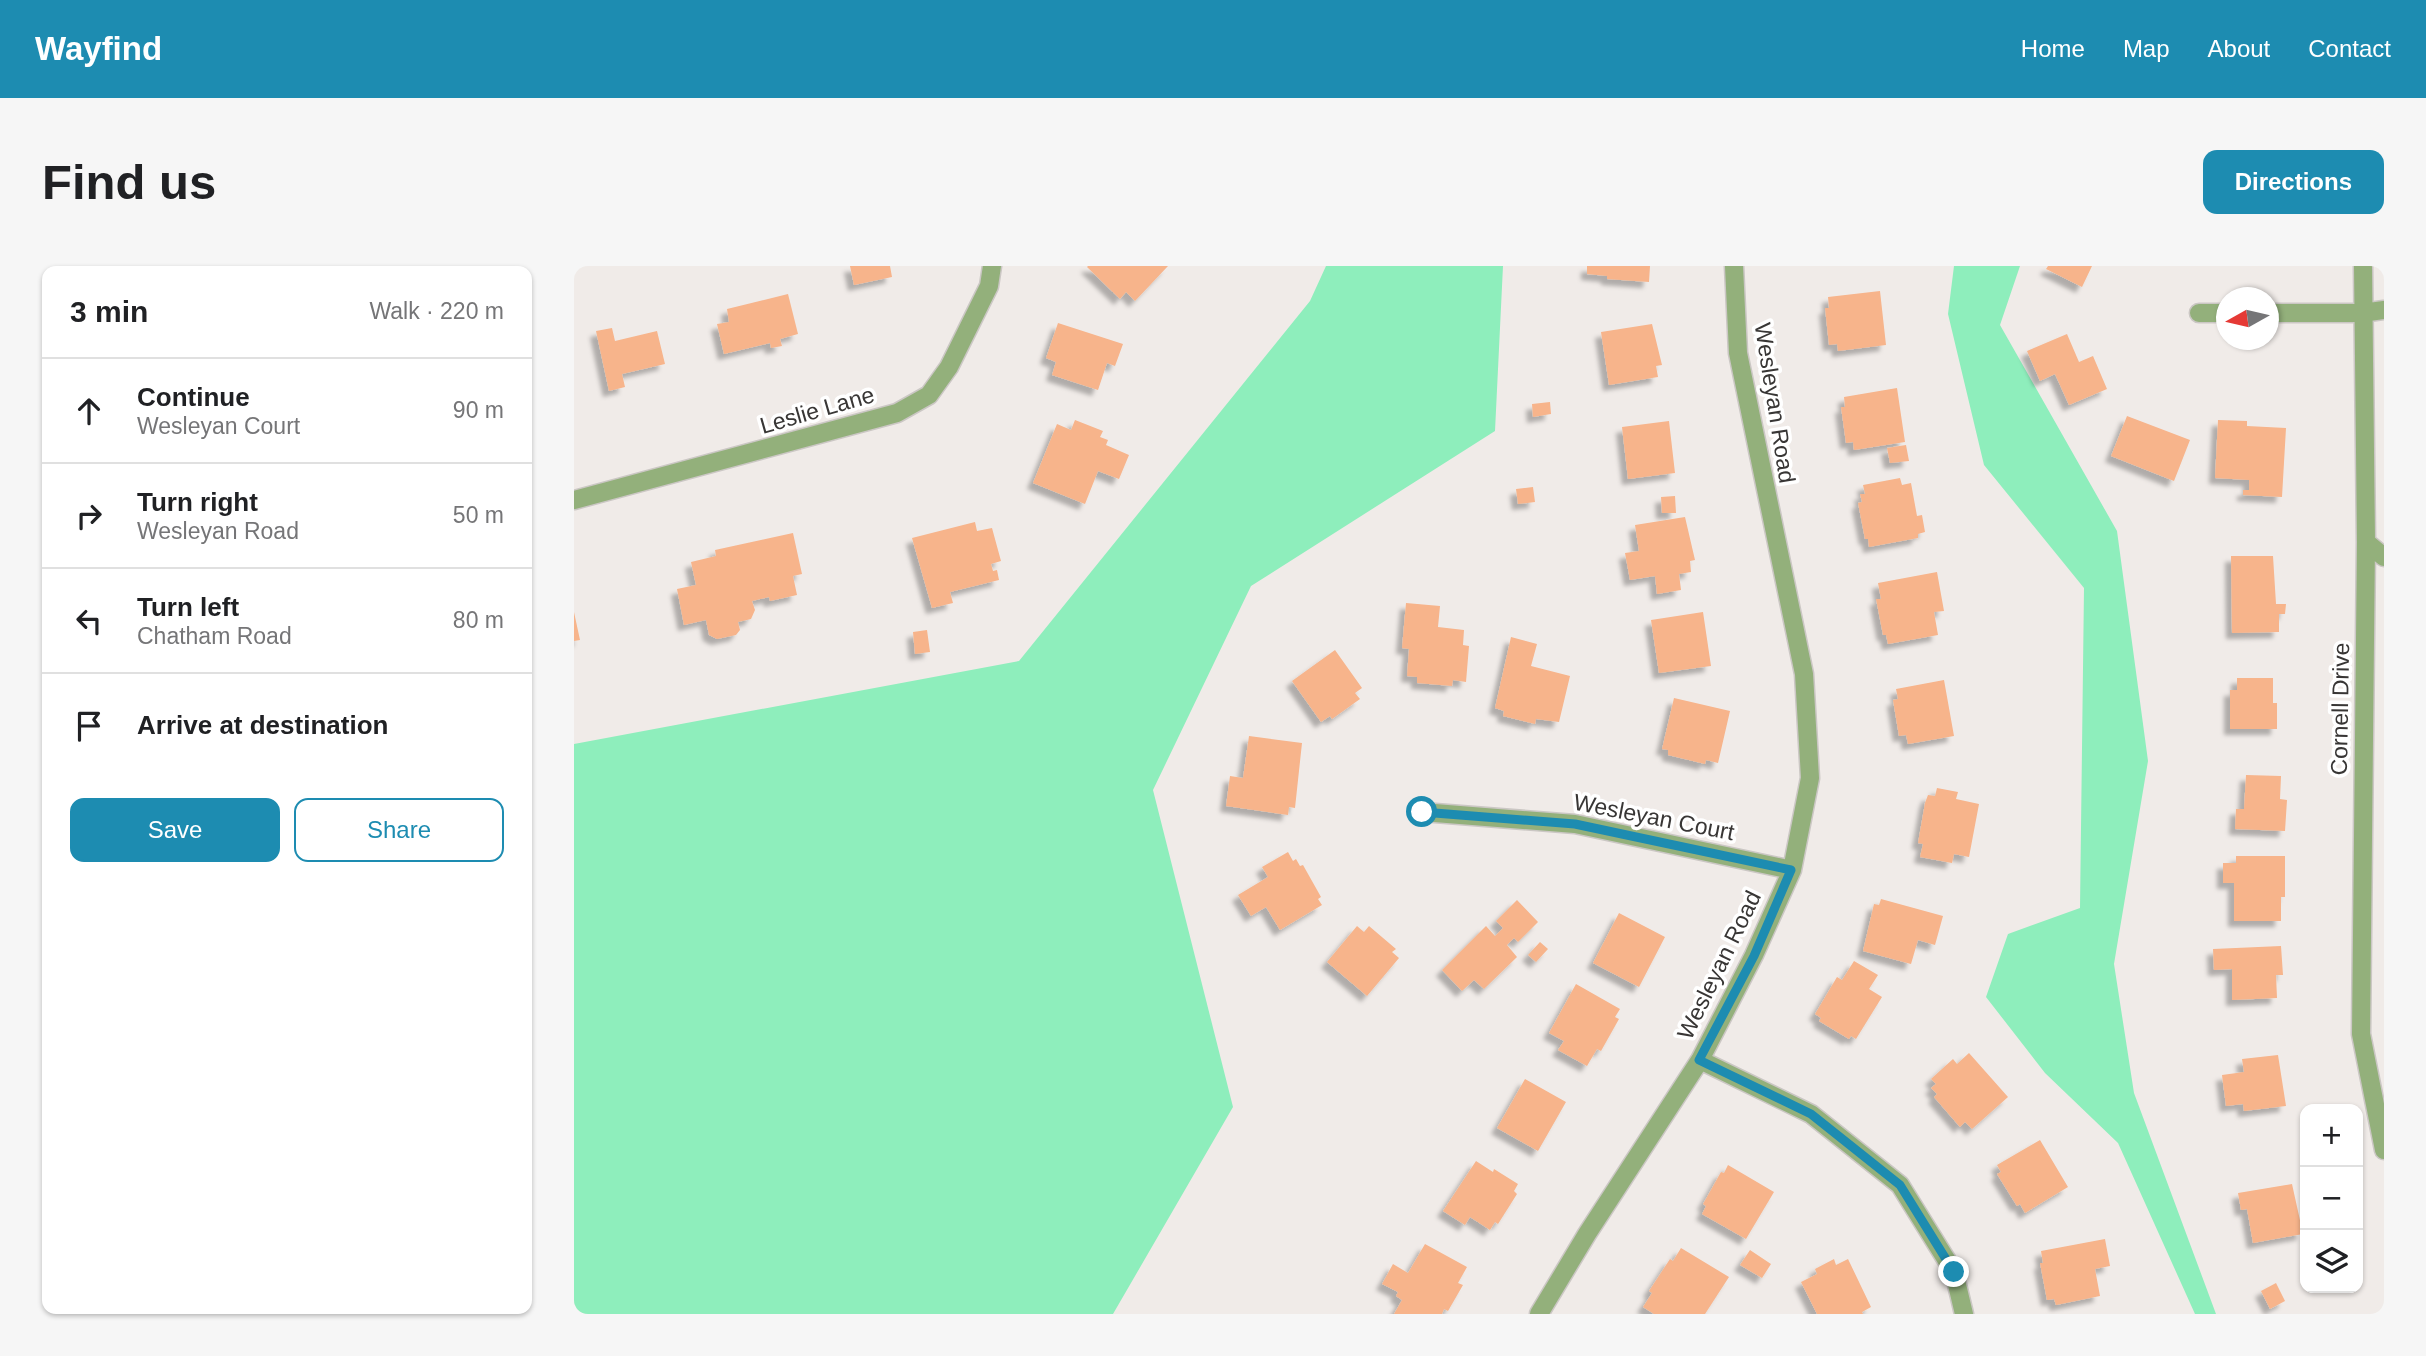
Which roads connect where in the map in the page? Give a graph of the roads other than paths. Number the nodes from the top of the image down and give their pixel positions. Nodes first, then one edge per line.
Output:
1 (992, 266) edge
2 (1734, 266) edge
3 (2362, 266) edge
4 (2384, 310) edge
5 (2199, 313) dead end
6 (2216, 313) edge
7 (2279, 313) edge
8 (2362, 313) junction
9 (574, 500) edge
10 (2366, 542) junction
11 (2384, 556) edge
12 (1422, 812) dead end
13 (1791, 870) junction
14 (1699, 1060) junction
15 (2384, 1150) edge
16 (1539, 1314) edge
17 (1964, 1314) edge

1 - 9 street, Leslie Lane
2 - 13 street, Wesleyan Road
3 - 8 street, Cornell Drive
4 - 8 street
5 - 6 street
7 - 8 street
8 - 10 street, Cornell Drive
10 - 11 street
10 - 15 street, Cornell Drive
12 - 13 street, Wesleyan Court
13 - 14 street, Wesleyan Road
14 - 16 street, Wesleyan Road
14 - 17 street

